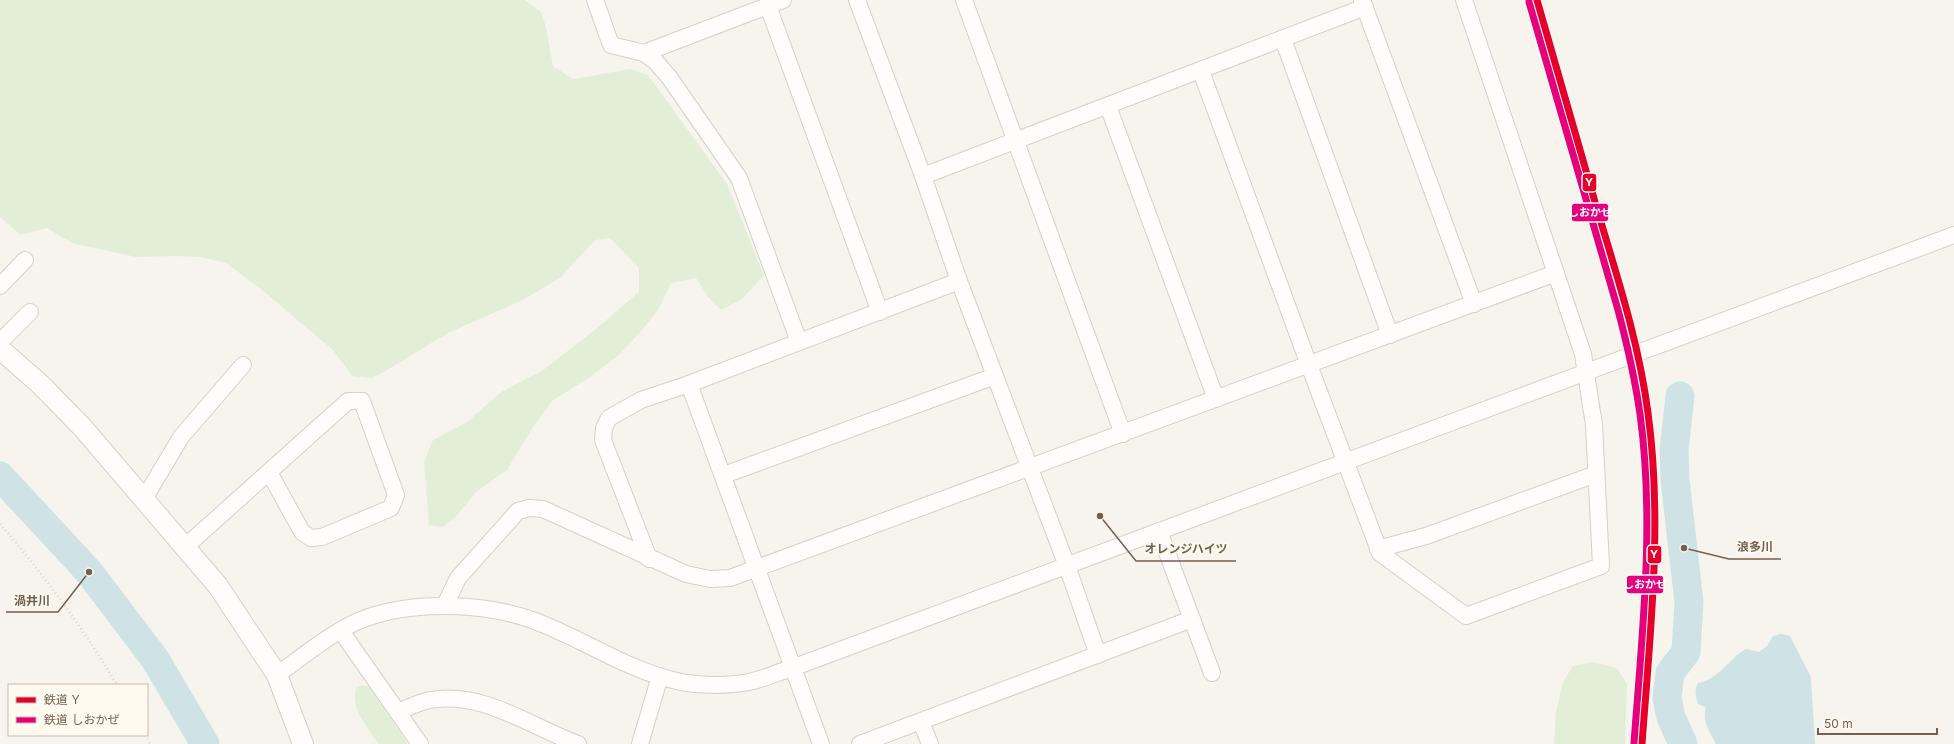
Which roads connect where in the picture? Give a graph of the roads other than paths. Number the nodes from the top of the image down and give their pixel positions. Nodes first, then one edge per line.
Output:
1 (594, 0) edge
2 (783, 0) edge
3 (857, 0) edge
4 (964, 0) edge
5 (1464, 0) edge
6 (1364, 4) edge
7 (768, 6) junction
8 (1283, 39) junction
9 (644, 53) junction
10 (1202, 70) junction
11 (1108, 106) junction
12 (1016, 141) junction
13 (923, 176) junction
14 (1954, 236) edge
15 (25, 260) dead end
16 (1556, 273) junction
17 (960, 282) junction
18 (0, 286) edge
19 (1474, 304) junction
20 (30, 312) dead end
21 (880, 312) junction
22 (1390, 335) junction
23 (0, 342) edge
24 (799, 342) junction
25 (0, 350) edge
26 (243, 365) dead end
27 (1309, 365) junction
28 (1587, 372) junction
29 (995, 376) junction
30 (689, 384) junction
31 (1216, 399) junction
32 (1123, 434) junction
33 (1346, 462) junction
34 (1030, 468) junction
35 (268, 472) junction
36 (1596, 474) junction
37 (724, 475) junction
38 (144, 499) junction
39 (1159, 531) junction
40 (185, 547) junction
41 (1378, 549) junction
42 (650, 559) junction
43 (1067, 566) junction
44 (758, 569) junction
45 (445, 605) junction
46 (1192, 619) junction
47 (341, 630) junction
48 (1098, 654) junction
49 (792, 668) junction
50 (1212, 673) dead end
51 (277, 675) junction
52 (660, 676) junction
53 (398, 712) junction
54 (922, 722) junction
55 (303, 744) edge
56 (420, 744) edge
57 (578, 744) edge
58 (640, 744) edge
59 (821, 744) edge
60 (860, 744) edge
61 (930, 744) edge

1 - 9 street
2 - 7 street
3 - 13 street
4 - 12 street
5 - 16 street
6 - 8 street
6 - 19 street
7 - 9 street
7 - 21 street
8 - 10 street
8 - 22 street
9 - 24 street
10 - 11 street
10 - 27 street
11 - 12 street
11 - 31 street
12 - 13 street
12 - 32 street
13 - 17 street
14 - 28 street
15 - 18 street
16 - 19 street
16 - 28 street
17 - 21 street
17 - 29 street
19 - 22 street
20 - 23 street
21 - 24 street
22 - 27 street
24 - 30 street
25 - 38 street
26 - 38 street
27 - 31 street
27 - 33 street
28 - 33 street
28 - 36 street
29 - 34 street
29 - 37 street
30 - 37 street
30 - 42 street
31 - 32 street
32 - 34 street
33 - 39 street
33 - 41 street
34 - 43 street
34 - 44 street
35 - 35 street
35 - 40 street
36 - 41 street
36 - 41 street
37 - 44 street
38 - 40 street
39 - 43 street
39 - 46 street
40 - 51 street
42 - 44 street
42 - 45 street
43 - 48 street
43 - 49 street
44 - 49 street
45 - 47 street
45 - 52 street
46 - 48 street
46 - 50 street
47 - 51 street
47 - 53 street
48 - 54 street
49 - 52 street
49 - 59 street
51 - 55 street
52 - 58 street
53 - 56 street
53 - 57 street
54 - 60 street
54 - 61 street

